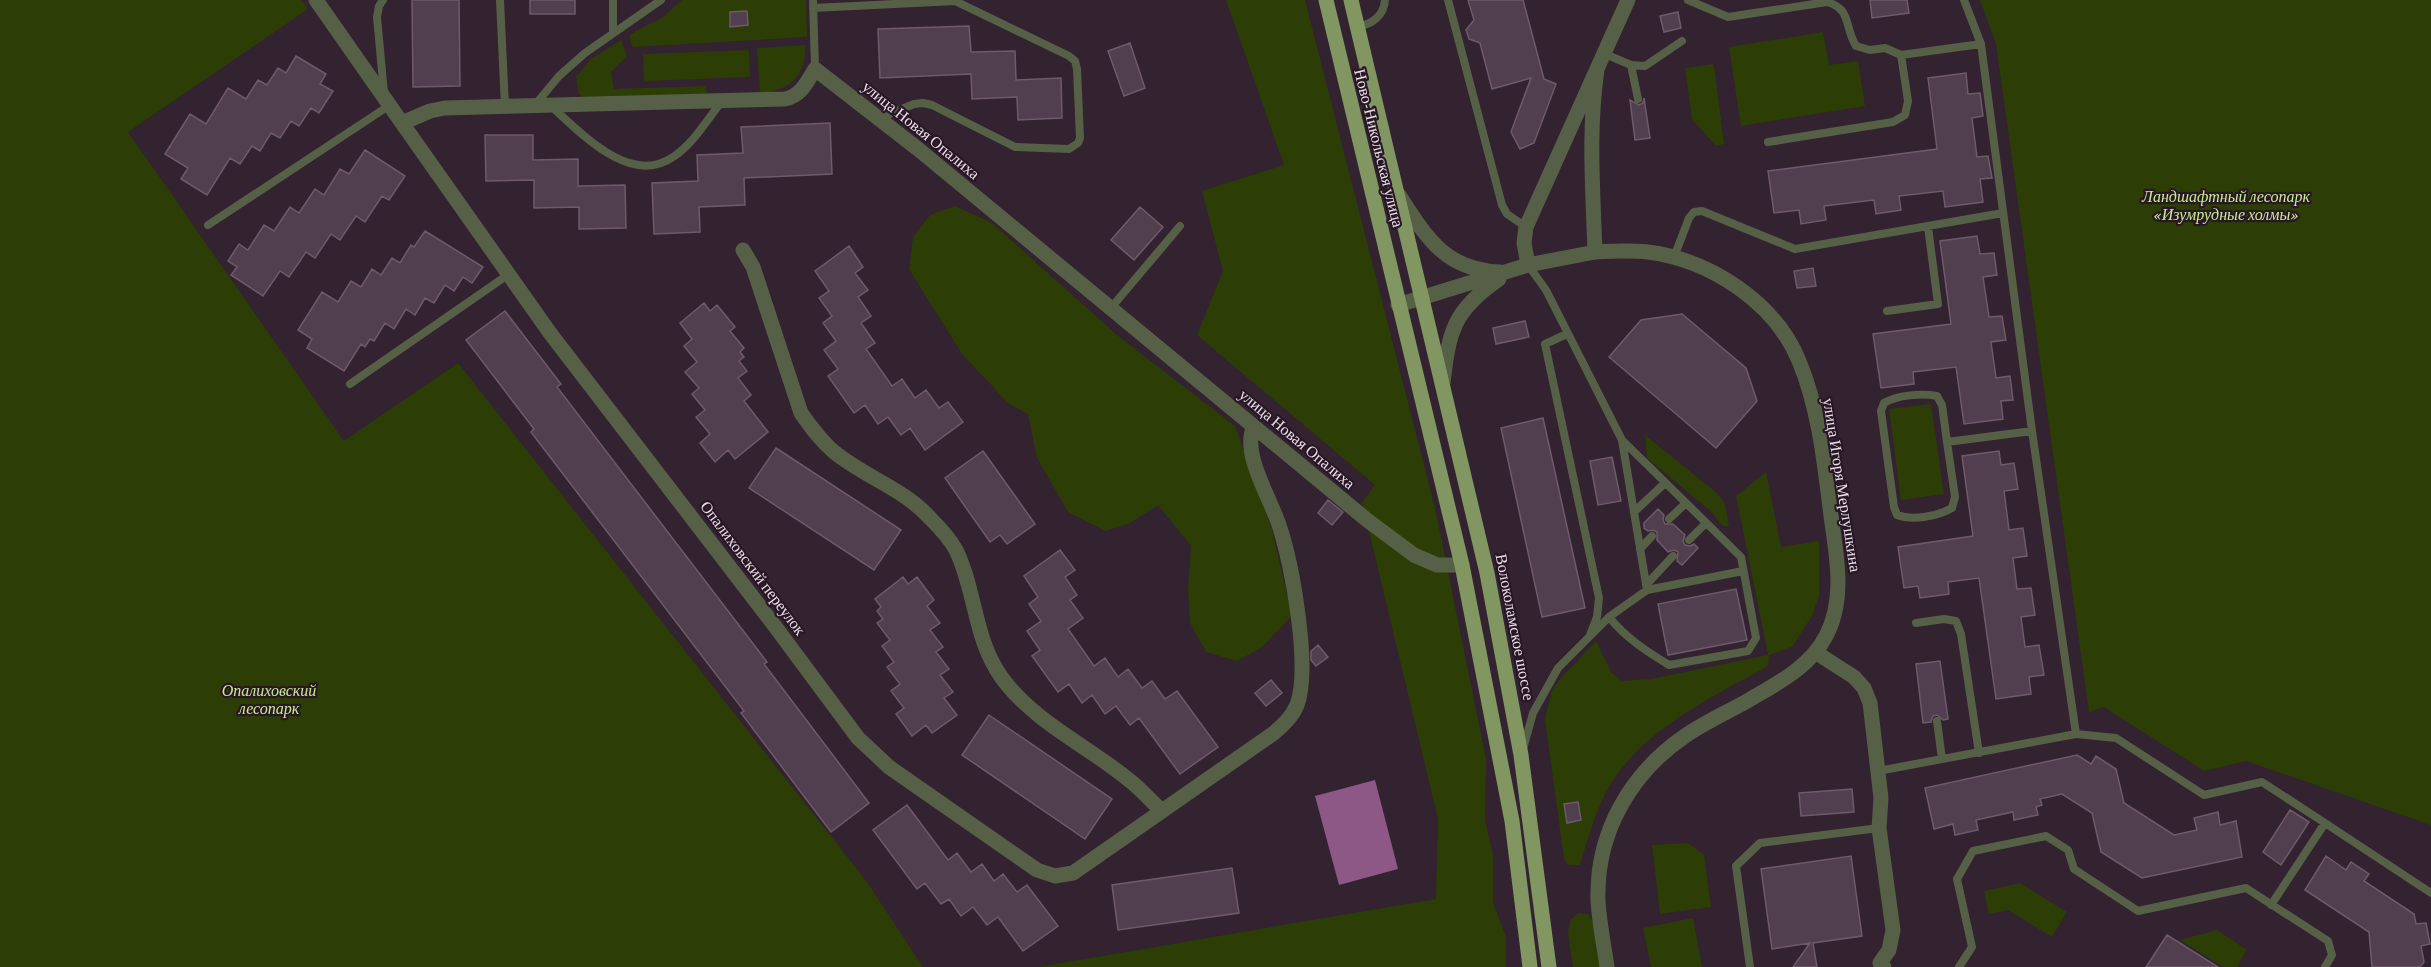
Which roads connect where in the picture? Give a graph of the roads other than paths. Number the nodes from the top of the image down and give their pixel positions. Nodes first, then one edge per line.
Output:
1 (316, 0) edge
2 (382, 0) edge
3 (500, 0) edge
4 (613, 0) edge
5 (661, 0) edge
6 (1326, 0) edge
7 (1350, 0) edge
8 (1385, 0) edge
9 (1448, 0) edge
10 (1628, 0) edge
11 (1688, 0) edge
12 (1964, 0) edge
13 (955, 1) edge
14 (813, 4) edge
15 (1357, 27) junction
16 (613, 32) junction
17 (1682, 41) dead end
18 (1981, 44) junction
19 (1605, 54) junction
20 (1901, 55) junction
21 (1631, 64) junction
22 (816, 69) junction
23 (1597, 70) junction
24 (1638, 99) dead end
25 (387, 101) junction
26 (723, 101) junction
27 (550, 105) junction
28 (534, 106) junction
29 (505, 107) junction
30 (880, 118) junction
31 (402, 123) junction
32 (1768, 142) dead end
33 (1398, 193) junction
34 (2003, 213) junction
35 (208, 225) dead end
36 (1179, 226) dead end
37 (1526, 227) junction
38 (1928, 227) junction
39 (743, 250) dead end
40 (1595, 252) junction
41 (1674, 257) junction
42 (1528, 265) junction
43 (1509, 272) junction
44 (509, 274) junction
45 (1423, 297) junction
46 (1398, 305) junction
47 (1110, 309) junction
48 (1887, 311) dead end
49 (1567, 334) junction
50 (1443, 383) junction
51 (350, 384) dead end
52 (1254, 426) junction
53 (2032, 431) junction
54 (1622, 441) junction
55 (1947, 442) junction
56 (1665, 483) junction
57 (1686, 503) junction
58 (1634, 512) junction
59 (1669, 519) dead end
60 (1706, 523) junction
61 (1652, 536) dead end
62 (1689, 540) dead end
63 (1640, 549) junction
64 (1673, 556) dead end
65 (1462, 565) junction
66 (1743, 571) junction
67 (1646, 588) junction
68 (1609, 617) junction
69 (1916, 623) dead end
70 (1590, 635) junction
71 (1815, 652) junction
72 (1937, 721) dead end
73 (2076, 734) junction
74 (1979, 753) junction
75 (1521, 755) junction
76 (1942, 759) junction
77 (1878, 771) junction
78 (1162, 812) junction
79 (2325, 823) junction
80 (1879, 828) junction
81 (2431, 892) edge
82 (2271, 905) junction
83 (1880, 966) edge
84 (1530, 967) edge
85 (1549, 967) edge
86 (1607, 967) edge
87 (1750, 967) edge
88 (1959, 967) edge
89 (2325, 967) edge

1 - 25 street
2 - 25 lane
3 - 29 lane
4 - 16 lane
5 - 16 lane
6 - 46 main road, Ново-Никольская улица
7 - 15 main road, Ново-Никольская улица
8 - 15 lane
9 - 37 lane
10 - 19 street
11 - 20 lane
12 - 18 lane
13 - 14 lane
13 - 30 lane
14 - 22 lane
15 - 33 main road, Ново-Никольская улица
16 - 28 lane
17 - 21 lane
18 - 20 lane
18 - 34 lane
19 - 21 lane
19 - 23 street
20 - 32 lane
21 - 24 lane
22 - 26 street
22 - 30 street, улица Новая Опалиха
23 - 37 street
23 - 40 street
25 - 31 street
25 - 35 lane
26 - 27 street
26 - 27 lane
27 - 28 street
28 - 29 street
29 - 31 street
30 - 47 street, улица Новая Опалиха
31 - 44 street, Опалиховский переулок
33 - 43 street
33 - 45 main road, Ново-Никольская улица
34 - 38 lane
34 - 53 lane
36 - 47 lane
37 - 42 street
38 - 41 lane
38 - 48 lane
39 - 78 street
40 - 41 street, улица Игоря Мерлушкина
40 - 42 street, улица Игоря Мерлушкина
41 - 71 street, улица Игоря Мерлушкина
42 - 43 street, улица Игоря Мерлушкина
42 - 49 lane
43 - 45 street
43 - 50 street
44 - 51 lane
44 - 78 street, Опалиховский переулок
45 - 46 street
45 - 50 main road, Волоколамское шоссе
46 - 65 main road
47 - 52 street, улица Новая Опалиха
49 - 54 lane
49 - 70 lane
50 - 75 main road, Волоколамское шоссе
52 - 65 street, улица Новая Опалиха
52 - 78 street, Опалиховский переулок
53 - 55 lane
53 - 73 lane
54 - 56 lane
54 - 58 lane
55 - 55 lane
56 - 57 lane
56 - 58 lane
57 - 59 lane
57 - 60 lane
58 - 63 lane
60 - 62 lane
60 - 66 lane
61 - 63 lane
63 - 67 lane
64 - 67 lane
65 - 84 main road
66 - 67 lane
66 - 68 lane
67 - 68 lane
68 - 70 lane
69 - 74 lane
70 - 75 lane
71 - 77 street
71 - 86 street, улица Игоря Мерлушкина
72 - 76 lane
73 - 74 lane
73 - 79 lane
74 - 76 lane
75 - 85 main road, Волоколамское шоссе
76 - 77 lane
77 - 80 street
79 - 81 lane
79 - 82 lane
80 - 83 street
80 - 87 lane
82 - 88 lane
82 - 89 lane

